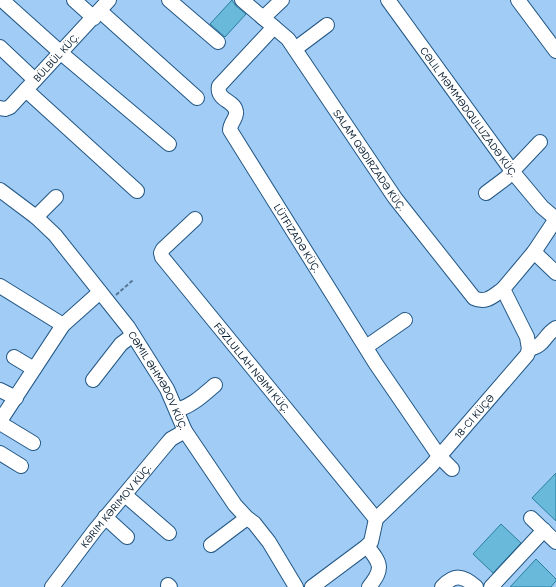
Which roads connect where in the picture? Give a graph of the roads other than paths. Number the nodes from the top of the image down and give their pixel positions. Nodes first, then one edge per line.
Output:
1 (2, 0) edge
2 (74, 0) edge
3 (169, 0) edge
4 (242, 0) edge
5 (282, 0) edge
6 (388, 0) edge
7 (518, 0) edge
8 (101, 10) edge
9 (268, 22) junction
10 (327, 25) dead end
11 (218, 42) dead end
12 (555, 46) edge
13 (0, 47) edge
14 (295, 49) junction
15 (61, 53) junction
16 (30, 85) junction
17 (197, 98) dead end
18 (0, 108) edge
19 (540, 142) dead end
20 (170, 144) dead end
21 (512, 171) junction
22 (0, 190) edge
23 (137, 191) dead end
24 (486, 193) dead end
25 (56, 197) dead end
26 (36, 217) junction
27 (195, 219) dead end
28 (556, 219) edge
29 (534, 252) junction
30 (556, 273) edge
31 (0, 286) edge
32 (503, 289) junction
33 (104, 297) junction
34 (404, 320) dead end
35 (63, 325) junction
36 (556, 328) edge
37 (133, 335) junction
38 (366, 347) junction
39 (529, 349) junction
40 (14, 358) dead end
41 (34, 370) junction
42 (93, 380) dead end
43 (215, 385) dead end
44 (0, 390) edge
45 (16, 398) junction
46 (177, 410) junction
47 (0, 422) edge
48 (185, 431) junction
49 (33, 443) dead end
50 (0, 453) edge
51 (439, 456) junction
52 (21, 466) dead end
53 (452, 469) dead end
54 (125, 494) junction
55 (105, 517) junction
56 (247, 518) junction
57 (531, 518) dead end
58 (376, 519) junction
59 (544, 530) junction
60 (169, 533) dead end
61 (127, 537) dead end
62 (556, 542) edge
63 (211, 544) dead end
64 (367, 546) junction
65 (52, 587) edge
66 (296, 587) edge
67 (312, 587) edge
68 (369, 587) edge
69 (442, 587) edge
70 (476, 587) edge
71 (491, 587) edge

1 - 15 street
2 - 8 street
3 - 11 street
4 - 9 street, SALAM QƏDIRZADƏ KÜÇ.
5 - 9 street
6 - 21 street, CƏLIL MƏMMƏDQULUZADƏ KÜÇ.
7 - 12 street
8 - 15 street, BÜLBÜL KÜÇ.
8 - 17 street
9 - 14 street, SALAM QƏDIRZADƏ KÜÇ.
9 - 38 street, LÜTFIZADƏ KÜÇ.
10 - 14 street
13 - 16 street
14 - 32 street, SALAM QƏDIRZADƏ KÜÇ.
15 - 16 street, BÜLBÜL KÜÇ.
15 - 20 street
16 - 18 street, BÜLBÜL KÜÇ.
16 - 23 street
19 - 21 street
21 - 24 street
21 - 28 street, CƏLIL MƏMMƏDQULUZADƏ KÜÇ.
22 - 26 street, CƏMIL ƏHMƏDOV KÜÇ.
25 - 26 street
26 - 33 street, CƏMIL ƏHMƏDOV KÜÇ.
27 - 58 street, FƏZLULLAH NƏIMI KÜÇ.
28 - 29 street
29 - 30 street
29 - 32 street
31 - 35 street
32 - 39 street
33 - 35 street
33 - 37 street, CƏMIL ƏHMƏDOV KÜÇ.
34 - 38 street
35 - 41 street
36 - 39 street
37 - 42 street
37 - 46 street, CƏMIL ƏHMƏDOV KÜÇ.
38 - 51 street, LÜTFIZADƏ KÜÇ.
39 - 51 street, 18-CI KÜÇƏ
40 - 41 street
41 - 45 street
43 - 46 street
44 - 45 street
45 - 47 street
46 - 48 street, CƏMIL ƏHMƏDOV KÜÇ.
47 - 49 street
48 - 54 street, KƏRIM KƏRIMOV KÜÇ.
48 - 56 street, CƏMIL ƏHMƏDOV KÜÇ.
50 - 52 street
51 - 53 street, LÜTFIZADƏ KÜÇ.
51 - 58 street, 18-CI KÜÇƏ
54 - 55 street, KƏRIM KƏRIMOV KÜÇ.
54 - 60 street
55 - 61 street
55 - 65 street, KƏRIM KƏRIMOV KÜÇ.
56 - 63 street
56 - 66 street, CƏMIL ƏHMƏDOV KÜÇ.
57 - 59 street
58 - 64 street
59 - 62 street
59 - 71 street
64 - 67 street
64 - 68 street
69 - 70 street

